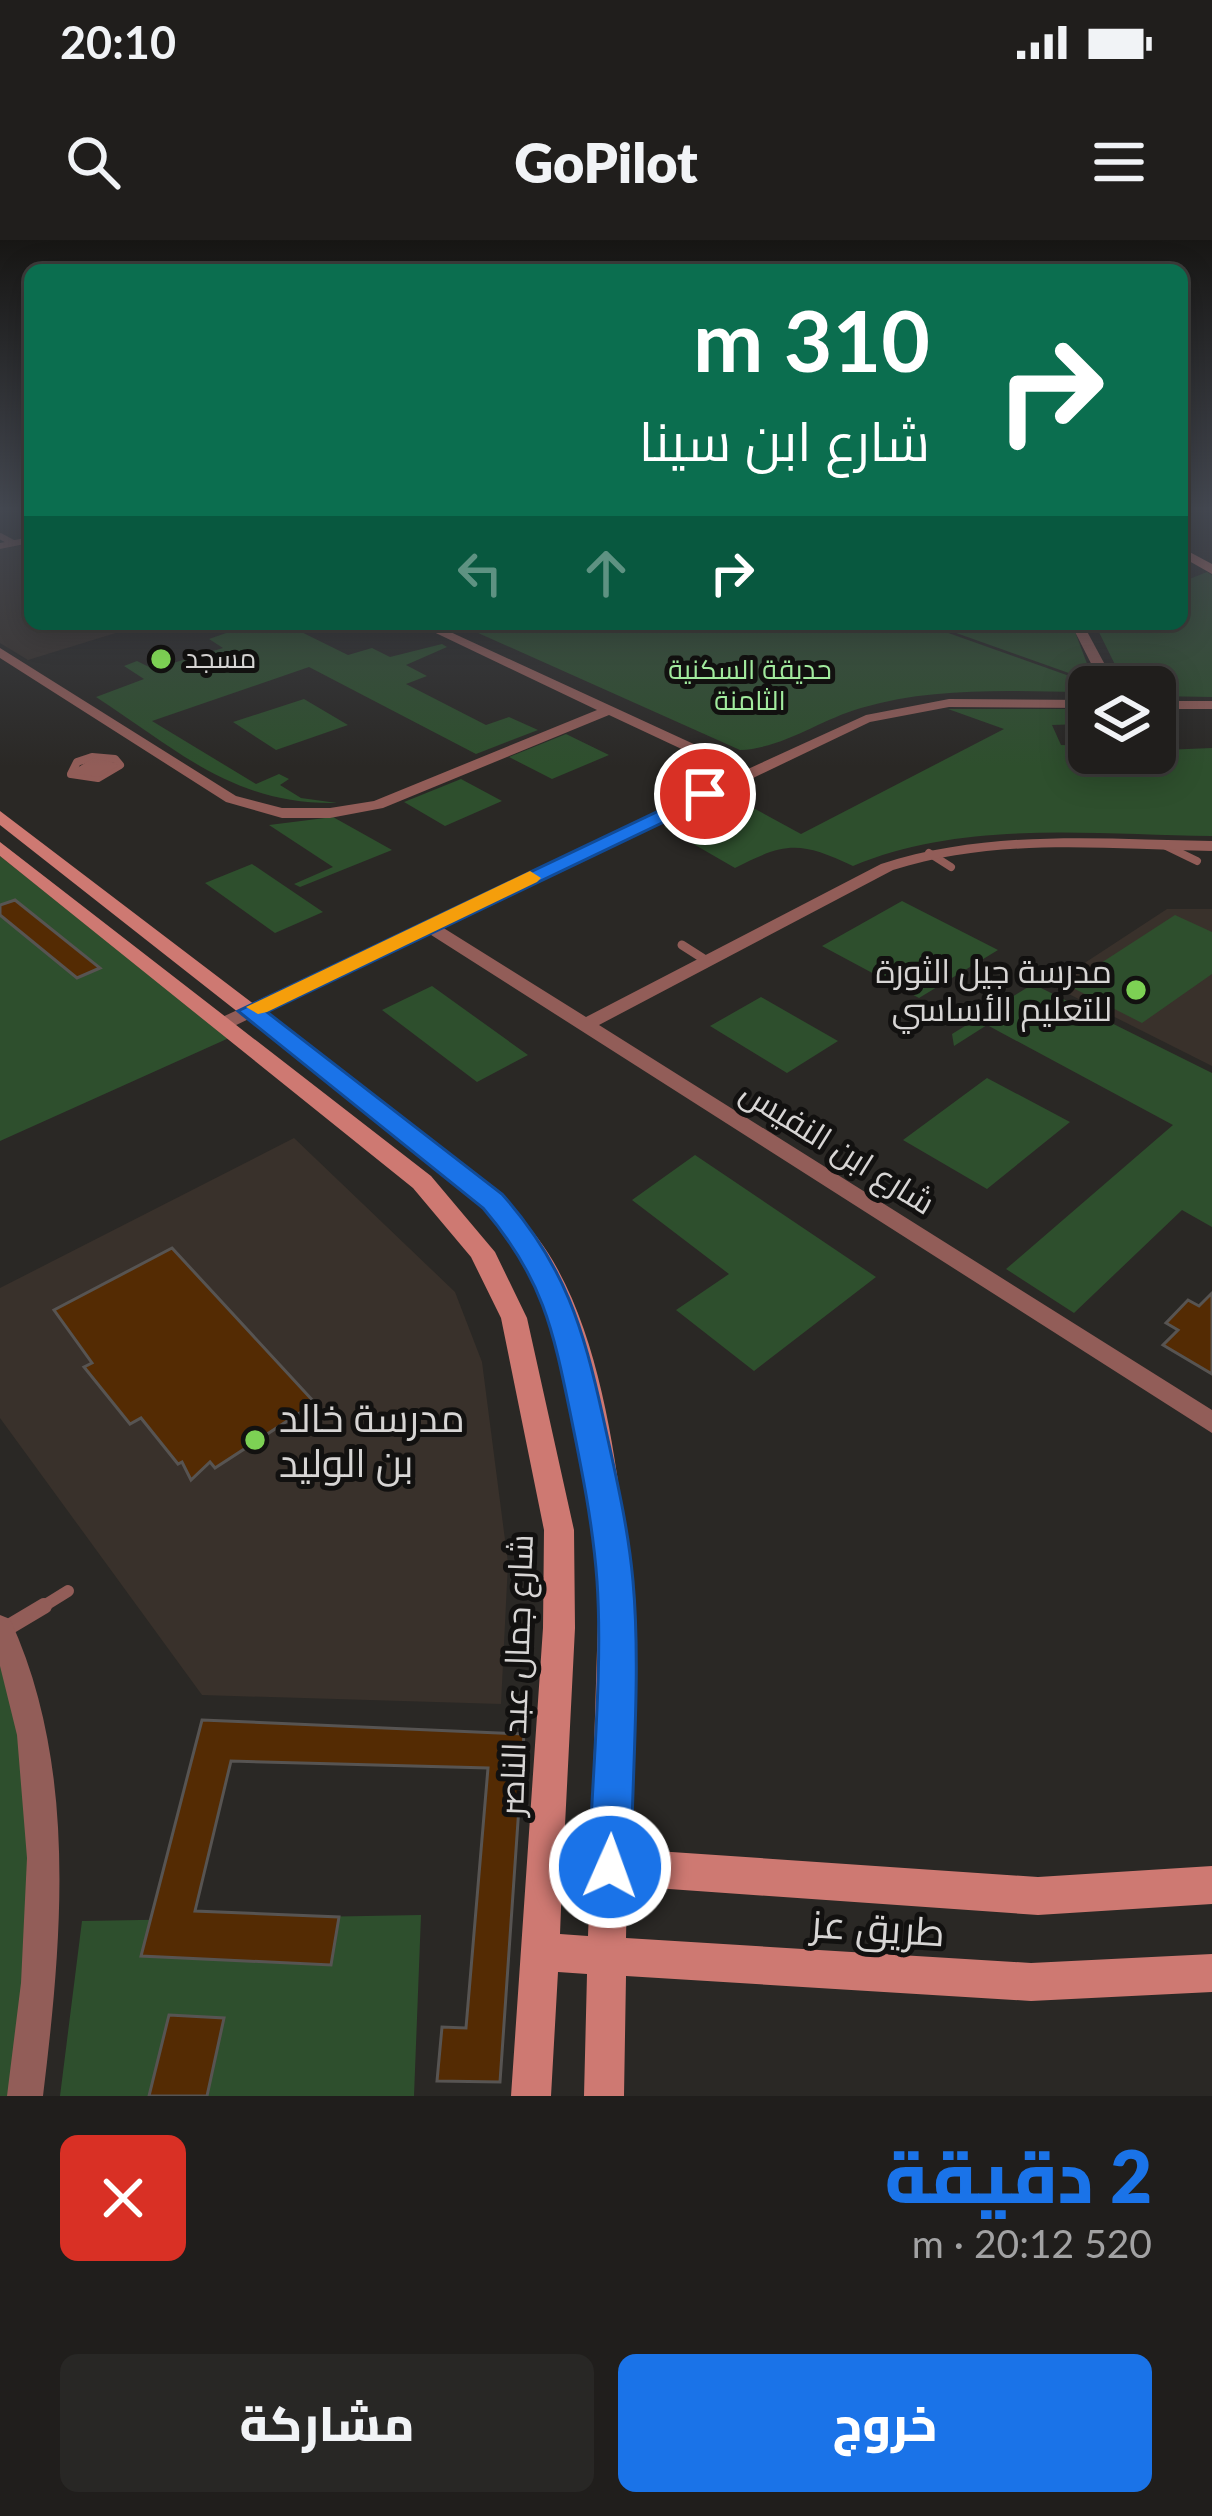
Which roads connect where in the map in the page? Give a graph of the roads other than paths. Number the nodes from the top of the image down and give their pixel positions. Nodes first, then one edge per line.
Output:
1 (436, 630) edge
2 (1080, 630) edge
3 (0, 652) edge
4 (1099, 666) edge
5 (1068, 704) edge
6 (1176, 705) edge
7 (1212, 706) edge
8 (609, 710) junction
9 (108, 770) joint
10 (747, 774) junction
11 (0, 816) edge
12 (1166, 846) junction
13 (1212, 846) edge
14 (0, 847) edge
15 (929, 853) junction
16 (1197, 861) dead end
17 (951, 867) dead end
18 (429, 926) junction
19 (682, 945) dead end
20 (707, 961) junction
21 (250, 1011) junction
22 (223, 1024) junction
23 (585, 1025) junction
24 (1212, 1424) edge
25 (68, 1592) dead end
26 (1, 1630) edge
27 (545, 1862) junction
28 (610, 1867) junction
29 (1212, 1885) edge
30 (539, 1952) junction
31 (608, 1956) junction
32 (1212, 1973) edge
33 (25, 2096) edge
34 (530, 2096) edge
35 (604, 2096) edge

1 - 8 street
2 - 4 street
3 - 8 street
5 - 10 street
6 - 7 street
8 - 10 street
9 - 9 lane
10 - 18 street
11 - 21 main road
12 - 13 street
12 - 15 street
12 - 16 lane
14 - 22 main road, شارع جمال عبد الناصر
15 - 17 lane
15 - 20 street
18 - 21 street
18 - 23 street, شارع ابن النفيس
19 - 20 lane
20 - 23 street
21 - 22 street
21 - 28 main road
22 - 27 main road, شارع جمال عبد الناصر
23 - 24 street, شارع ابن النفيس
25 - 26 lane
26 - 33 street
27 - 28 main road, طريق عز
27 - 30 main road, شارع جمال عبد الناصر
28 - 29 main road, طريق عز
28 - 31 main road
30 - 31 main road, طريق عز
30 - 34 main road, شارع جمال عبد الناصر
31 - 32 main road, طريق عز
31 - 35 main road

